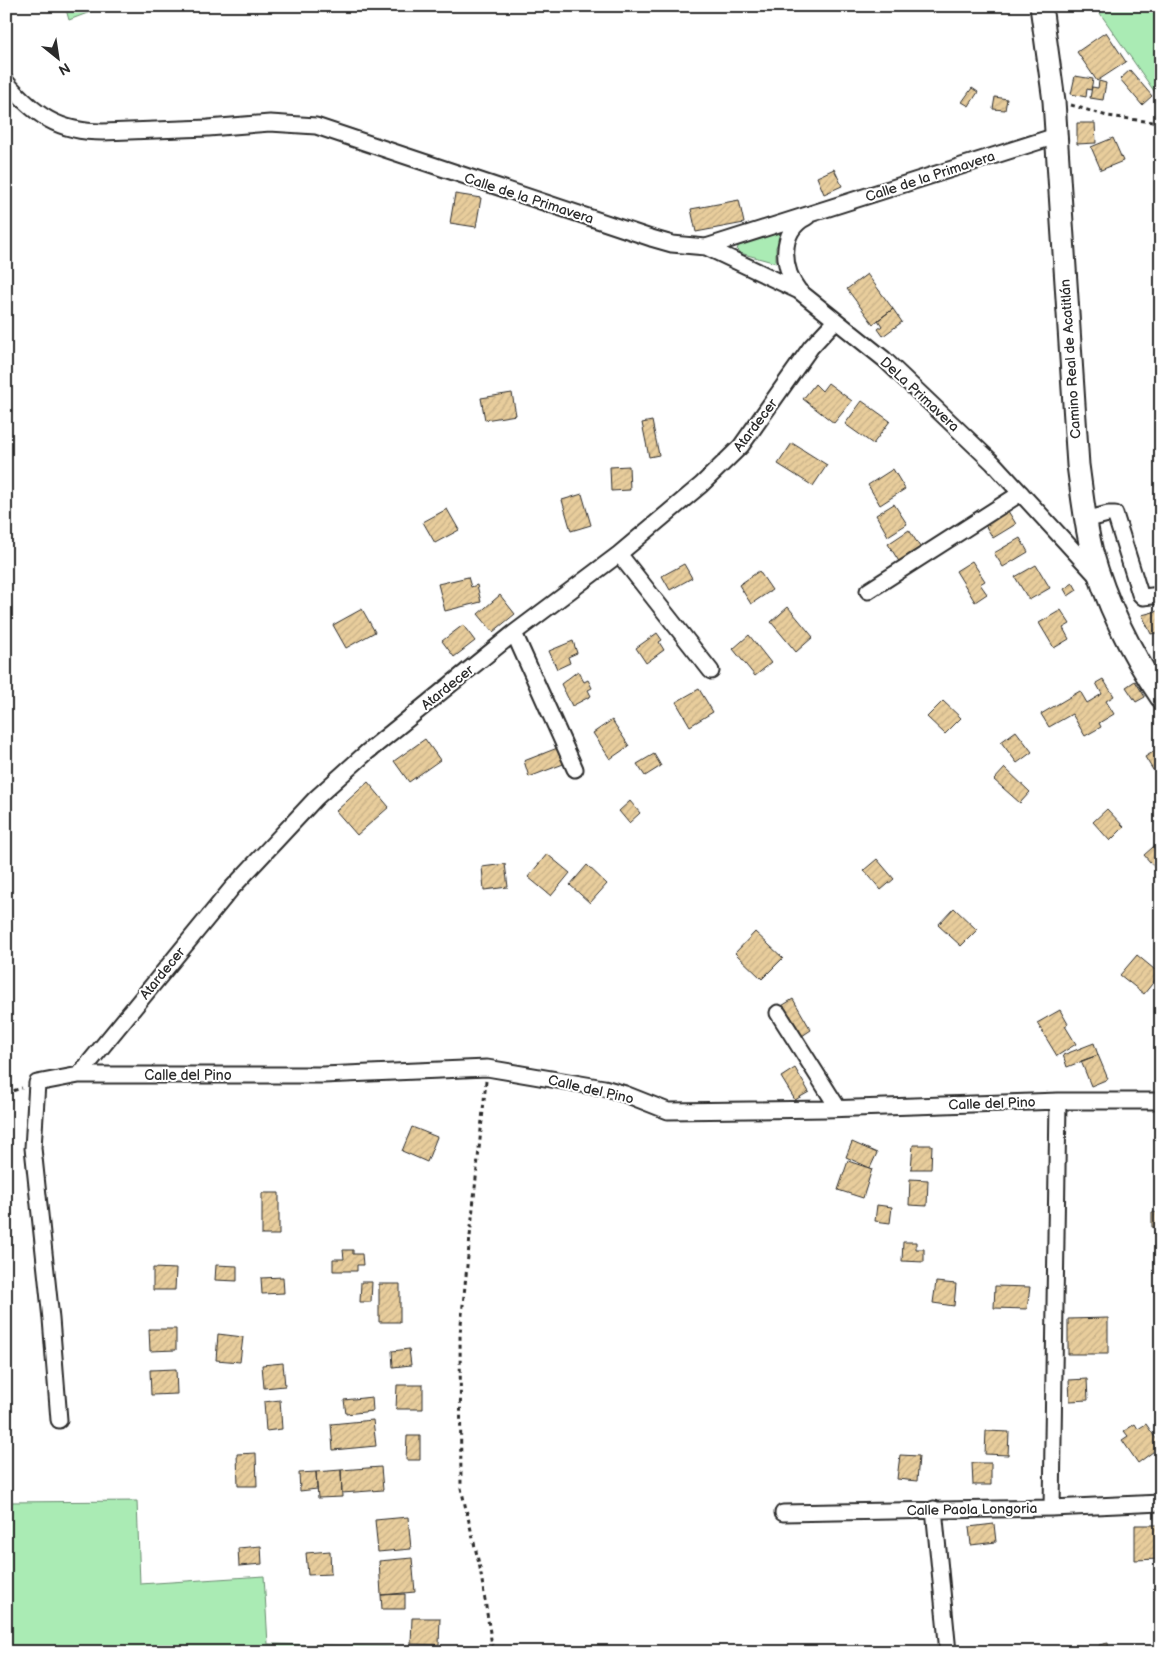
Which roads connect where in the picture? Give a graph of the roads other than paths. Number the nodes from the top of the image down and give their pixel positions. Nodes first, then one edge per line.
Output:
1 (1041, 6) edge
2 (6, 82) edge
3 (1056, 136) junction
4 (818, 212) junction
5 (706, 247) junction
6 (799, 291) junction
7 (835, 321) junction
8 (1021, 493) junction
9 (1085, 520) junction
10 (619, 554) junction
11 (1102, 582) junction
12 (868, 591) dead end
13 (1161, 595) edge
14 (514, 633) junction
15 (711, 670) dead end
16 (1161, 697) edge
17 (575, 770) dead end
18 (778, 1013) dead end
19 (80, 1075) junction
20 (1058, 1101) junction
21 (1161, 1101) edge
22 (838, 1108) junction
23 (59, 1420) dead end
24 (1161, 1503) edge
25 (1052, 1508) junction
26 (934, 1509) junction
27 (783, 1512) dead end
28 (948, 1652) edge

1 - 3 main road, Camino Real de Acatitlán
2 - 5 street, Calle de la Primavera
3 - 4 street, Calle de la Primavera
3 - 9 main road, Camino Real de Acatitlán
4 - 5 street, Calle de la Primavera
4 - 6 street
5 - 6 street, DeLa Primavera
6 - 7 street, DeLa Primavera
7 - 8 street, DeLa Primavera
7 - 10 street, Atardecer
8 - 11 street, DeLa Primavera
8 - 12 street
9 - 11 main road, Camino Real de Acatitlán
9 - 13 street
10 - 14 street, Atardecer
10 - 15 street
11 - 16 main road, Camino Real de Acatitlán
14 - 17 street
14 - 19 street, Atardecer
18 - 22 street
19 - 22 street, Calle del Pino
19 - 23 street
20 - 21 street, Calle del Pino
20 - 22 street, Calle del Pino
20 - 25 street
24 - 25 street, Calle Paola Longoria
25 - 26 street, Calle Paola Longoria
26 - 27 street, Calle Paola Longoria
26 - 28 street

